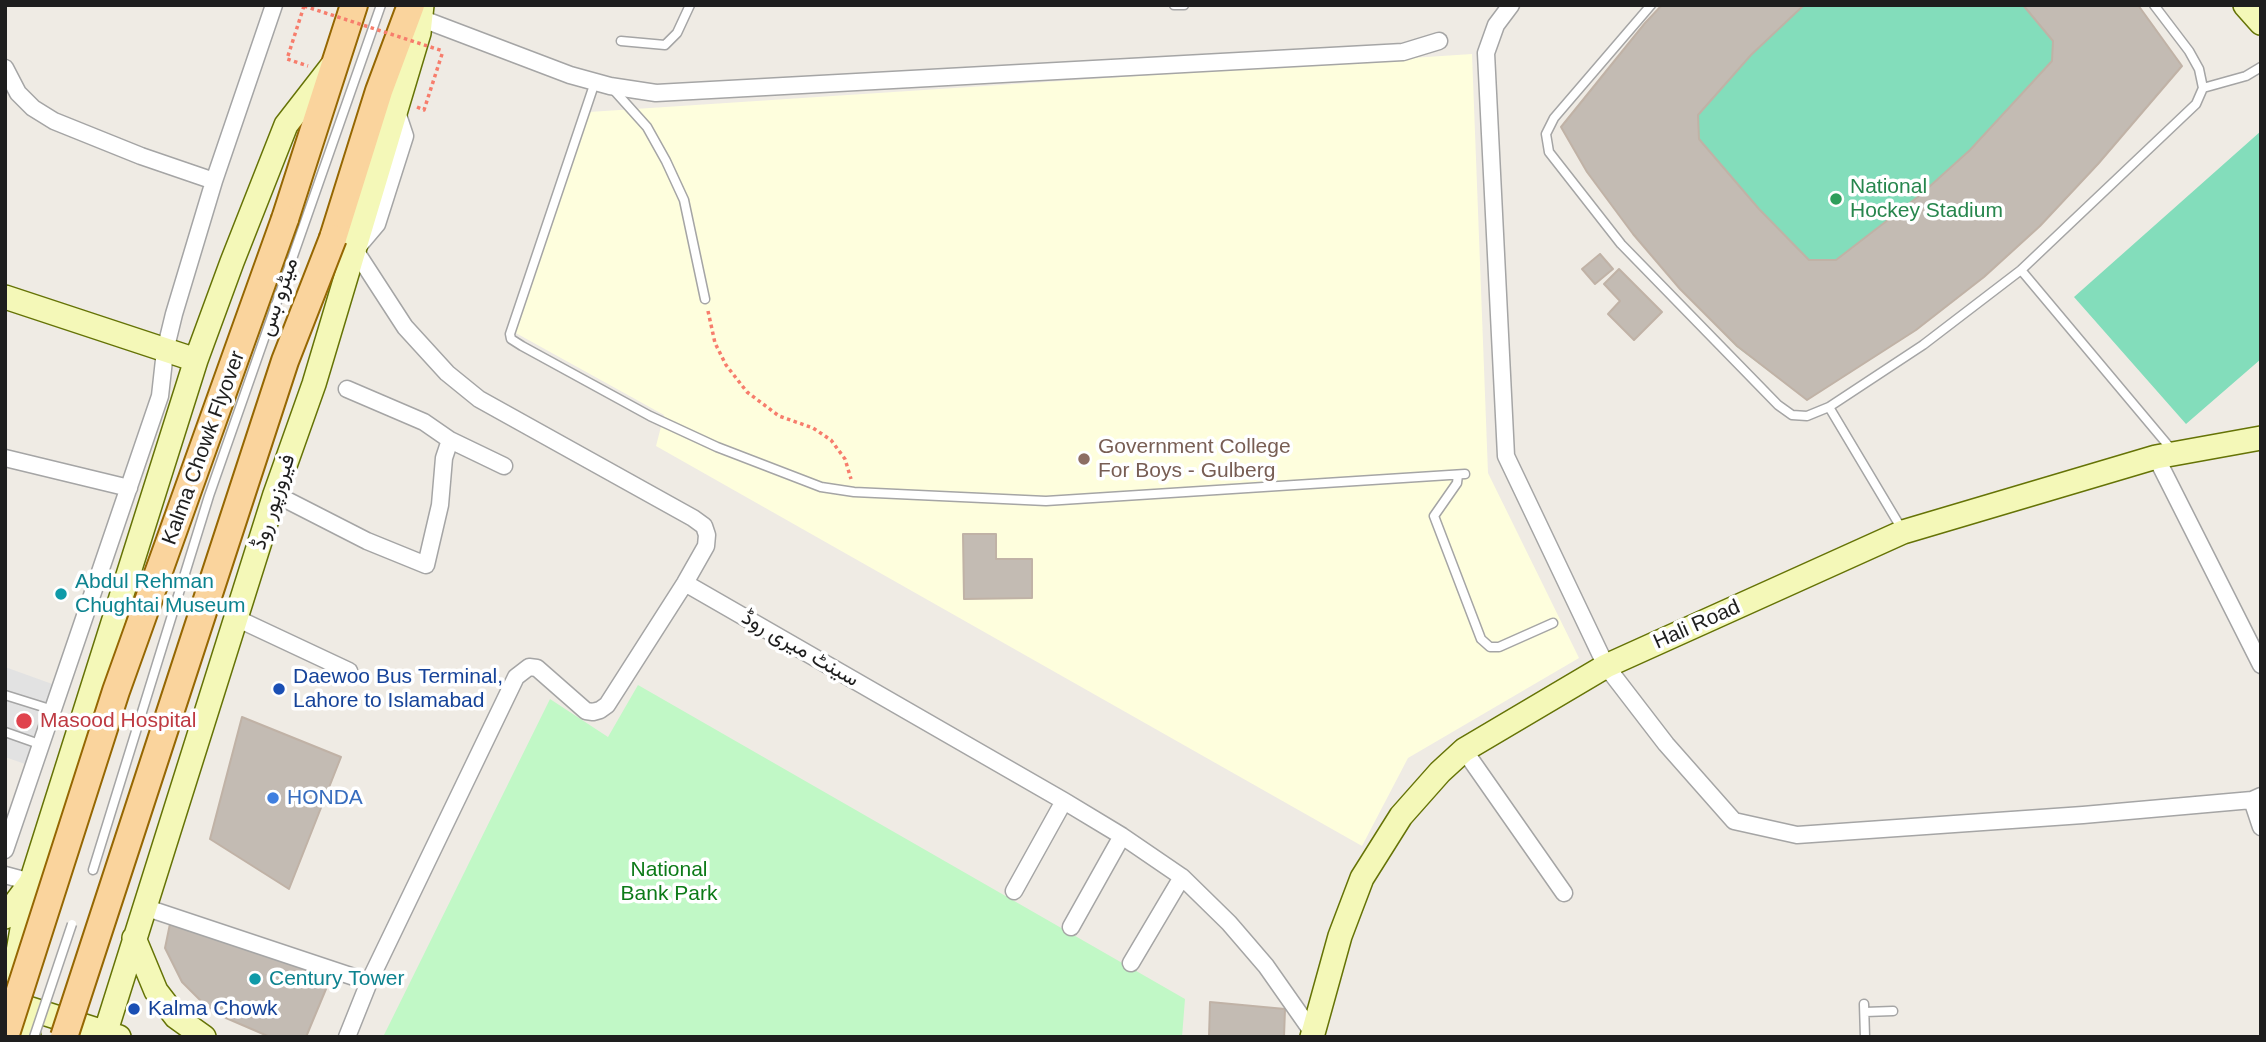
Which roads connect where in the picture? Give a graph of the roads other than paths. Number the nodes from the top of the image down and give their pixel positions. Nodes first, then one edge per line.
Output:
1 (275, 5) edge
2 (354, 5) edge
3 (381, 5) edge
4 (690, 5) edge
5 (1174, 5) edge
6 (1184, 5) edge
7 (1511, 5) edge
8 (1651, 5) edge
9 (2154, 5) edge
10 (2245, 5) edge
11 (418, 10) edge
12 (2261, 23) edge
13 (621, 41) dead end
14 (1438, 41) dead end
15 (335, 62) junction
16 (2261, 67) edge
17 (5, 68) edge
18 (602, 84) junction
19 (2203, 88) junction
20 (214, 181) junction
21 (344, 244) junction
22 (2021, 270) junction
23 (5, 297) edge
24 (705, 299) road end
25 (165, 351) junction
26 (196, 360) junction
27 (347, 389) dead end
28 (1829, 407) junction
29 (2261, 438) edge
30 (450, 440) junction
31 (2166, 455) junction
32 (5, 458) edge
33 (504, 466) dead end
34 (129, 488) junction
35 (275, 494) junction
36 (1903, 532) junction
37 (685, 583) junction
38 (236, 618) junction
39 (1553, 623) dead end
40 (2261, 665) edge
41 (1606, 666) junction
42 (349, 671) dead end
43 (5, 695) edge
44 (53, 710) junction
45 (5, 732) edge
46 (41, 745) junction
47 (1464, 750) junction
48 (2256, 798) edge
49 (1064, 801) junction
50 (2261, 827) edge
51 (1122, 836) junction
52 (5, 850) edge
53 (93, 870) dead end
54 (5, 875) edge
55 (1182, 877) junction
56 (31, 882) junction
57 (1014, 891) dead end
58 (1564, 893) dead end
59 (144, 906) junction
60 (5, 917) edge
61 (72, 925) dead end
62 (1071, 927) dead end
63 (134, 938) junction
64 (1130, 963) dead end
65 (369, 982) junction
66 (14, 1004) edge
67 (1893, 1011) dead end
68 (1312, 1035) edge
69 (104, 1036) edge
70 (5, 1037) edge
71 (32, 1037) edge
72 (64, 1037) edge
73 (204, 1037) edge
74 (347, 1037) edge
75 (1865, 1037) edge

1 - 20 street
2 - 15 main road
3 - 53 lane, میٹرو بس
4 - 13 lane
5 - 6 lane
7 - 41 street
8 - 28 lane
9 - 19 lane
10 - 12 main road
11 - 18 street
11 - 21 main road, فیروزپور روڈ
11 - 21 main road, فیروزپور روڈ
14 - 18 street
15 - 26 main road
15 - 70 main road, Kalma Chowk Flyover, bridge
16 - 19 lane
17 - 20 street
18 - 24 lane
18 - 39 lane
19 - 22 lane
20 - 25 street
21 - 35 main road, فیروزپور روڈ
21 - 37 street
21 - 72 main road, bridge
22 - 28 lane
22 - 31 lane
23 - 25 main road
25 - 26 main road
25 - 34 street
26 - 56 main road
27 - 30 street
28 - 36 lane
29 - 31 main road, Hali Road
30 - 33 street
30 - 35 street
31 - 36 main road, Hali Road
31 - 40 street
32 - 34 street
34 - 44 street
35 - 38 main road, فیروزپور روڈ
36 - 41 main road, Hali Road
37 - 49 street, سینٹ میری روڈ
37 - 65 street
38 - 42 street
38 - 59 main road, فیروزپور روڈ
41 - 47 main road, Hali Road
41 - 48 street
43 - 44 lane
44 - 46 street
45 - 46 lane
46 - 52 street
47 - 58 street
47 - 68 main road, Hali Road
48 - 50 street
49 - 51 street, سینٹ میری روڈ
49 - 57 street
51 - 55 street, سینٹ میری روڈ
51 - 62 street
54 - 56 street
55 - 64 street
55 - 68 street, سینٹ میری روڈ
56 - 60 main road
56 - 66 main road
59 - 63 main road, فیروزپور روڈ
59 - 65 street
61 - 71 lane, bridge
63 - 69 main road, فیروزپور روڈ
63 - 73 main road
65 - 74 street
66 - 69 main road
66 - 71 main road
67 - 75 lane

